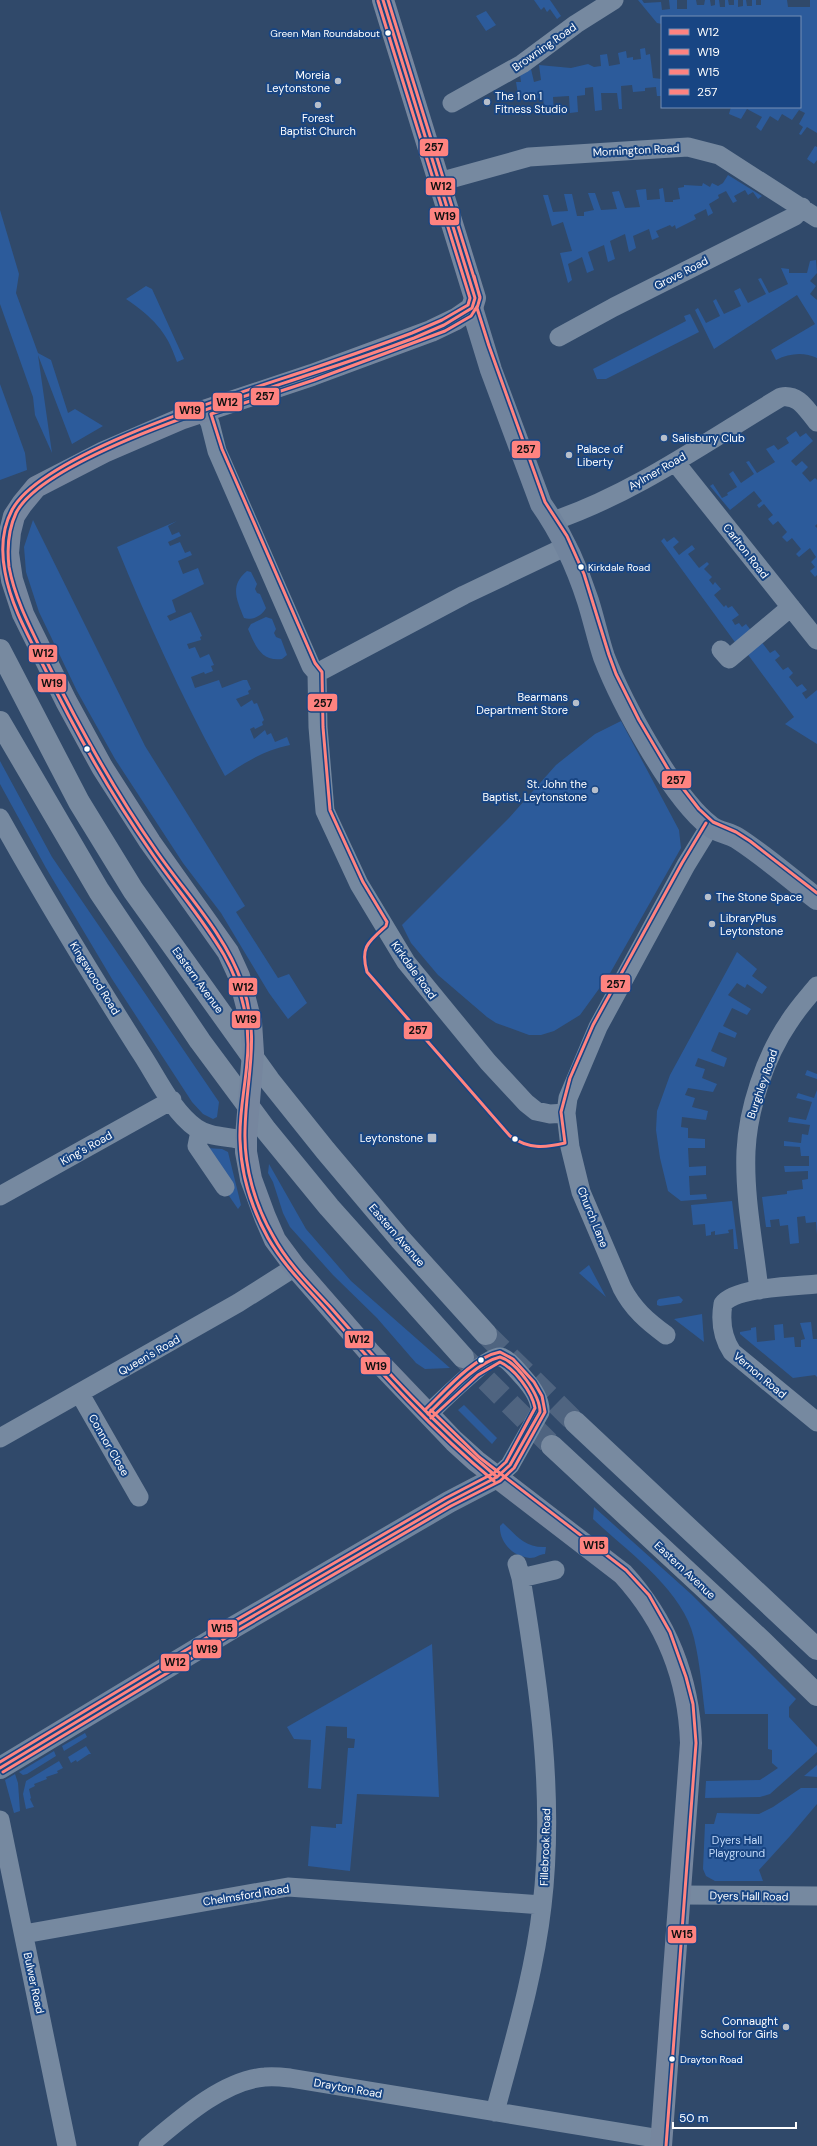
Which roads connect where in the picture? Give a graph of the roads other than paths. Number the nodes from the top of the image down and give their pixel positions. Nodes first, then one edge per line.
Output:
1 (383, 0) edge
2 (614, 0) edge
3 (452, 103) dead end
4 (439, 182) junction
5 (810, 212) edge
6 (472, 308) junction
7 (559, 337) dead end
8 (204, 411) junction
9 (817, 422) edge
10 (675, 462) junction
11 (553, 521) junction
12 (567, 546) junction
13 (790, 607) junction
14 (817, 640) edge
15 (0, 641) edge
16 (0, 650) edge
17 (721, 650) dead end
18 (317, 672) junction
19 (23, 694) junction
20 (0, 722) edge
21 (0, 818) edge
22 (710, 826) junction
23 (817, 899) edge
24 (817, 986) edge
25 (172, 1100) junction
26 (566, 1113) junction
27 (200, 1131) junction
28 (246, 1139) junction
29 (226, 1186) dead end
30 (0, 1196) edge
31 (295, 1267) junction
32 (817, 1284) edge
33 (759, 1290) junction
34 (486, 1334) tunnel mouth
35 (666, 1335) dead end
36 (463, 1357) tunnel mouth
37 (80, 1394) junction
38 (428, 1414) junction
39 (575, 1422) tunnel mouth
40 (817, 1422) edge
41 (0, 1438) edge
42 (552, 1446) tunnel mouth
43 (497, 1477) junction
44 (139, 1498) dead end
45 (555, 1570) dead end
46 (817, 1649) edge
47 (817, 1695) edge
48 (0, 1768) edge
49 (0, 1820) edge
50 (680, 1895) junction
51 (817, 1896) edge
52 (542, 1905) junction
53 (24, 1934) junction
54 (495, 2112) junction
55 (661, 2142) edge
56 (67, 2146) edge
57 (148, 2146) edge

1 - 4 main road
2 - 3 street, Browning Road
4 - 5 street, Mornington Road
4 - 6 main road
5 - 7 street, Grove Road
6 - 8 main road
6 - 11 street
8 - 18 street
8 - 28 main road, bridge
9 - 10 street, Aylmer Road
10 - 11 street, Aylmer Road
10 - 13 street, Carlton Road
11 - 12 street
12 - 18 street
12 - 22 street
13 - 14 street, Carlton Road
13 - 17 street
15 - 19 highway
16 - 19 highway, Eastern Avenue
18 - 26 street, Kirkdale Road
19 - 34 highway, Eastern Avenue
20 - 36 highway
21 - 25 street, Kingswood Road
22 - 23 street
22 - 26 street, Church Lane
24 - 33 street, Burghley Road
25 - 27 street, Kingswood Road
25 - 30 street, King's Road
26 - 35 street, Church Lane
27 - 28 street, Kingswood Road
27 - 29 street
28 - 31 main road
31 - 37 street, Queen's Road
31 - 38 main road
32 - 33 street
33 - 40 street, Vernon Road
37 - 41 street, Queen's Road
37 - 44 street, Connor Close
38 - 43 main road
38 - 43 street
39 - 46 highway
42 - 47 highway, Eastern Avenue
43 - 48 street
43 - 50 main road
45 - 52 street, Fillebrook Road
49 - 53 street, Bulwer Road
50 - 51 street, Dyers Hall Road
50 - 55 main road
52 - 53 street, Chelmsford Road
52 - 54 street, Fillebrook Road
53 - 56 street, Bulwer Road
54 - 55 street, Drayton Road
54 - 57 street, Drayton Road

